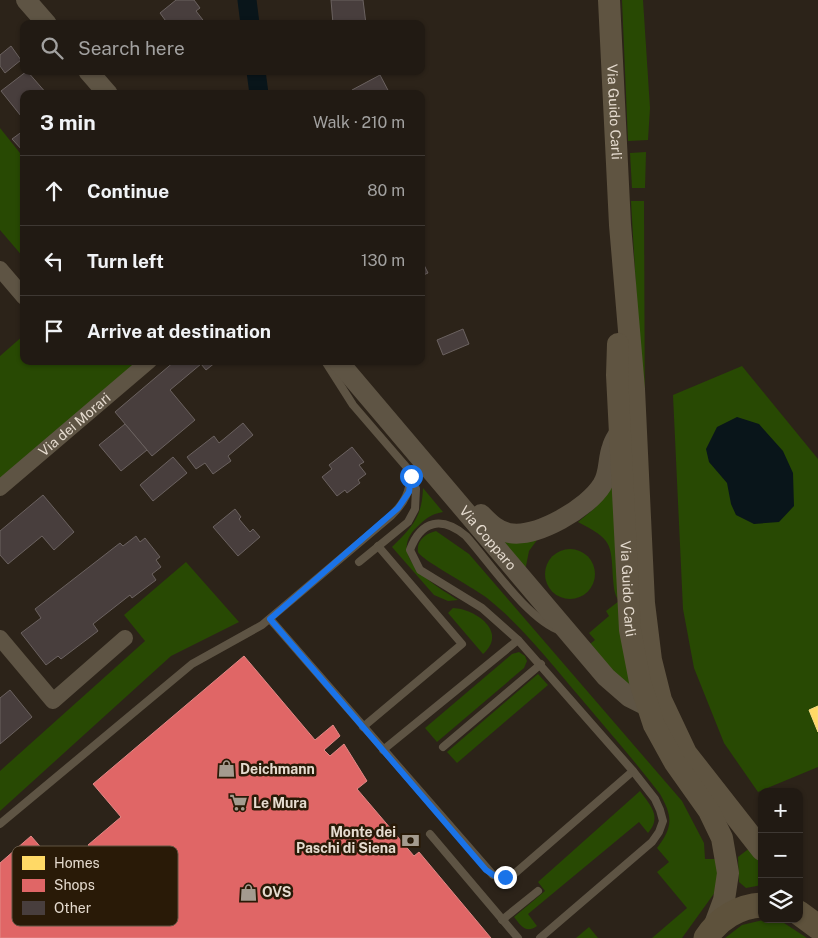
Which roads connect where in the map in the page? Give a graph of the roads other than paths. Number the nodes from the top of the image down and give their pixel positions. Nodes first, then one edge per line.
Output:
1 (26, 0) edge
2 (609, 0) edge
3 (44, 20) edge
4 (91, 75) edge
5 (105, 90) edge
6 (620, 225) junction
7 (0, 269) edge
8 (20, 292) edge
9 (144, 365) edge
10 (328, 365) edge
11 (341, 365) edge
12 (348, 365) edge
13 (620, 432) junction
14 (410, 472) junction
15 (0, 488) edge
16 (378, 546) junction
17 (359, 562) dead end
18 (270, 619) junction
19 (570, 634) junction
20 (0, 638) edge
21 (125, 638) dead end
22 (518, 640) junction
23 (541, 664) junction
24 (647, 706) junction
25 (363, 727) junction
26 (443, 747) dead end
27 (383, 750) junction
28 (633, 771) junction
29 (0, 824) edge
30 (430, 834) dead end
31 (758, 845) edge
32 (538, 891) dead end
33 (758, 906) edge
34 (502, 920) junction
35 (710, 933) edge
36 (518, 938) edge
37 (540, 938) edge

1 - 3 street
2 - 6 main road, Via Guido Carli
4 - 5 street
6 - 13 main road, Via Guido Carli
6 - 31 main road, Via Guido Carli
7 - 8 street
9 - 15 street, Via dei Morari
10 - 14 lane
11 - 19 street, Via Copparo
12 - 13 street, Via Copparo
13 - 24 main road, Via Guido Carli
14 - 16 lane
14 - 18 lane
16 - 17 lane
16 - 25 lane
18 - 25 lane
18 - 29 lane
19 - 22 lane
19 - 24 street, Via Copparo
20 - 21 street
22 - 23 lane
22 - 27 lane
23 - 26 lane
23 - 28 lane
24 - 35 main road, Via Guido Carli
25 - 27 lane
27 - 28 lane
28 - 37 lane
30 - 34 lane
32 - 34 lane
33 - 35 main road
34 - 36 lane

